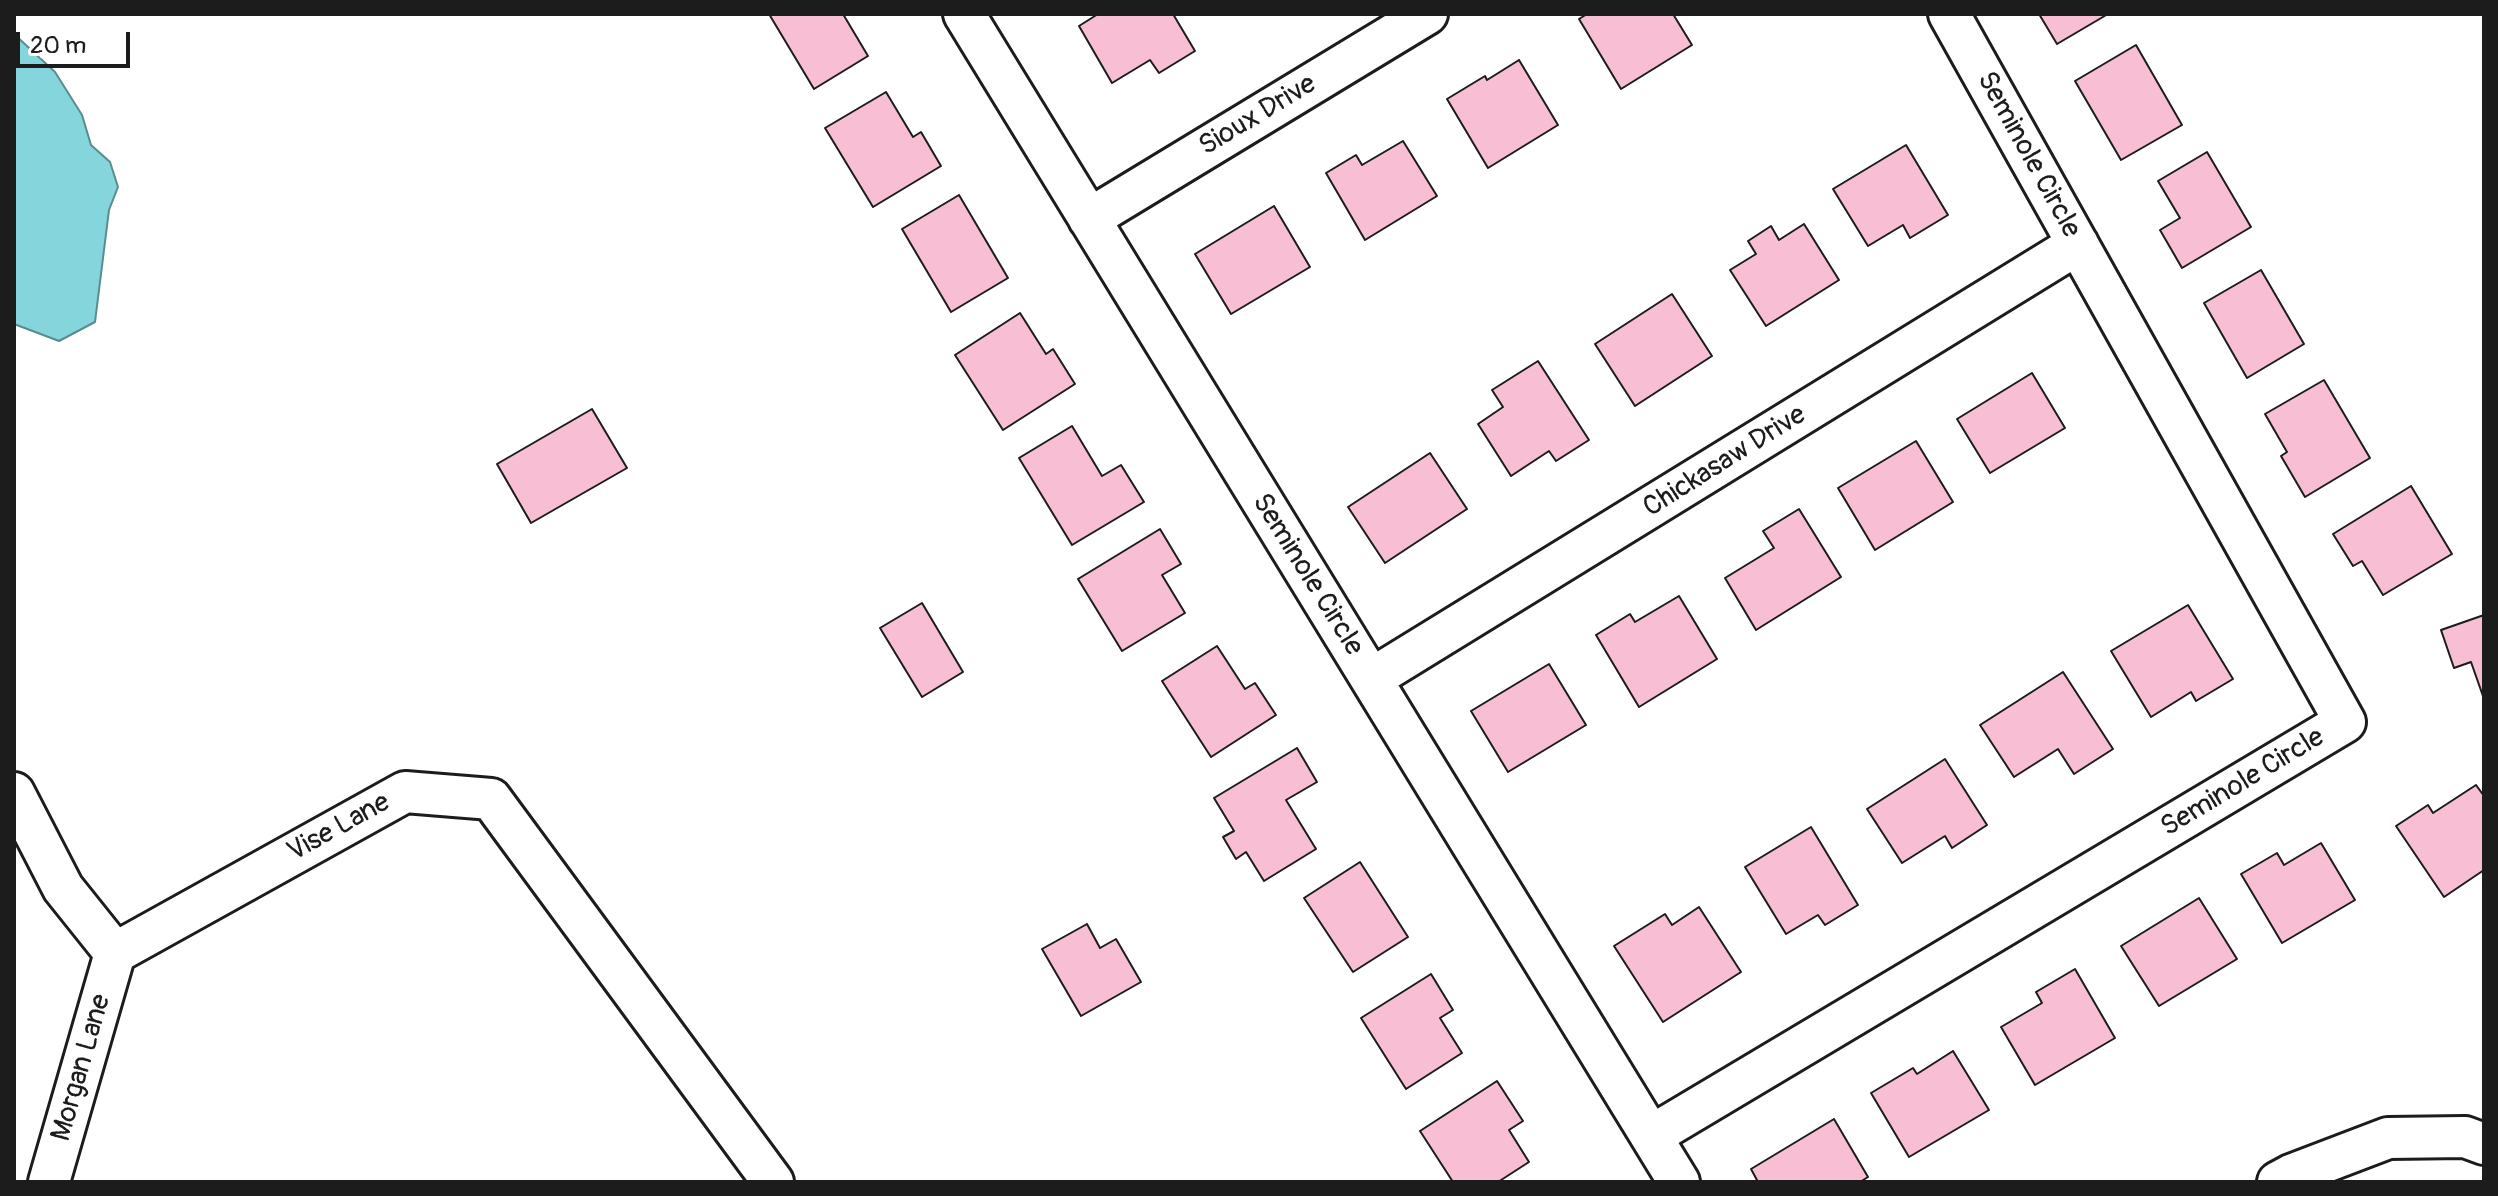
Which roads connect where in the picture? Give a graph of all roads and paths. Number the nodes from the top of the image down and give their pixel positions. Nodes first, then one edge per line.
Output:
1 (964, 14) edge
2 (1427, 14) edge
3 (1949, 14) edge
4 (1089, 219) junction
5 (2078, 244) junction
6 (1371, 679) junction
7 (14, 793) edge
8 (115, 953) junction
9 (1651, 1136) junction
10 (2484, 1144) edge
11 (49, 1182) edge
12 (773, 1182) edge
13 (1679, 1182) edge
14 (2278, 1182) edge

1 - 4 street, Seminole Circle
2 - 4 street, Sioux Drive
3 - 5 street, Seminole Circle
4 - 6 street, Seminole Circle
5 - 6 street, Chickasaw Drive
5 - 9 street, Seminole Circle
6 - 9 street, Seminole Circle
7 - 8 street
8 - 11 street, Morgan Lane
8 - 12 street, Vise Lane
9 - 13 street, Seminole Circle
10 - 14 street

